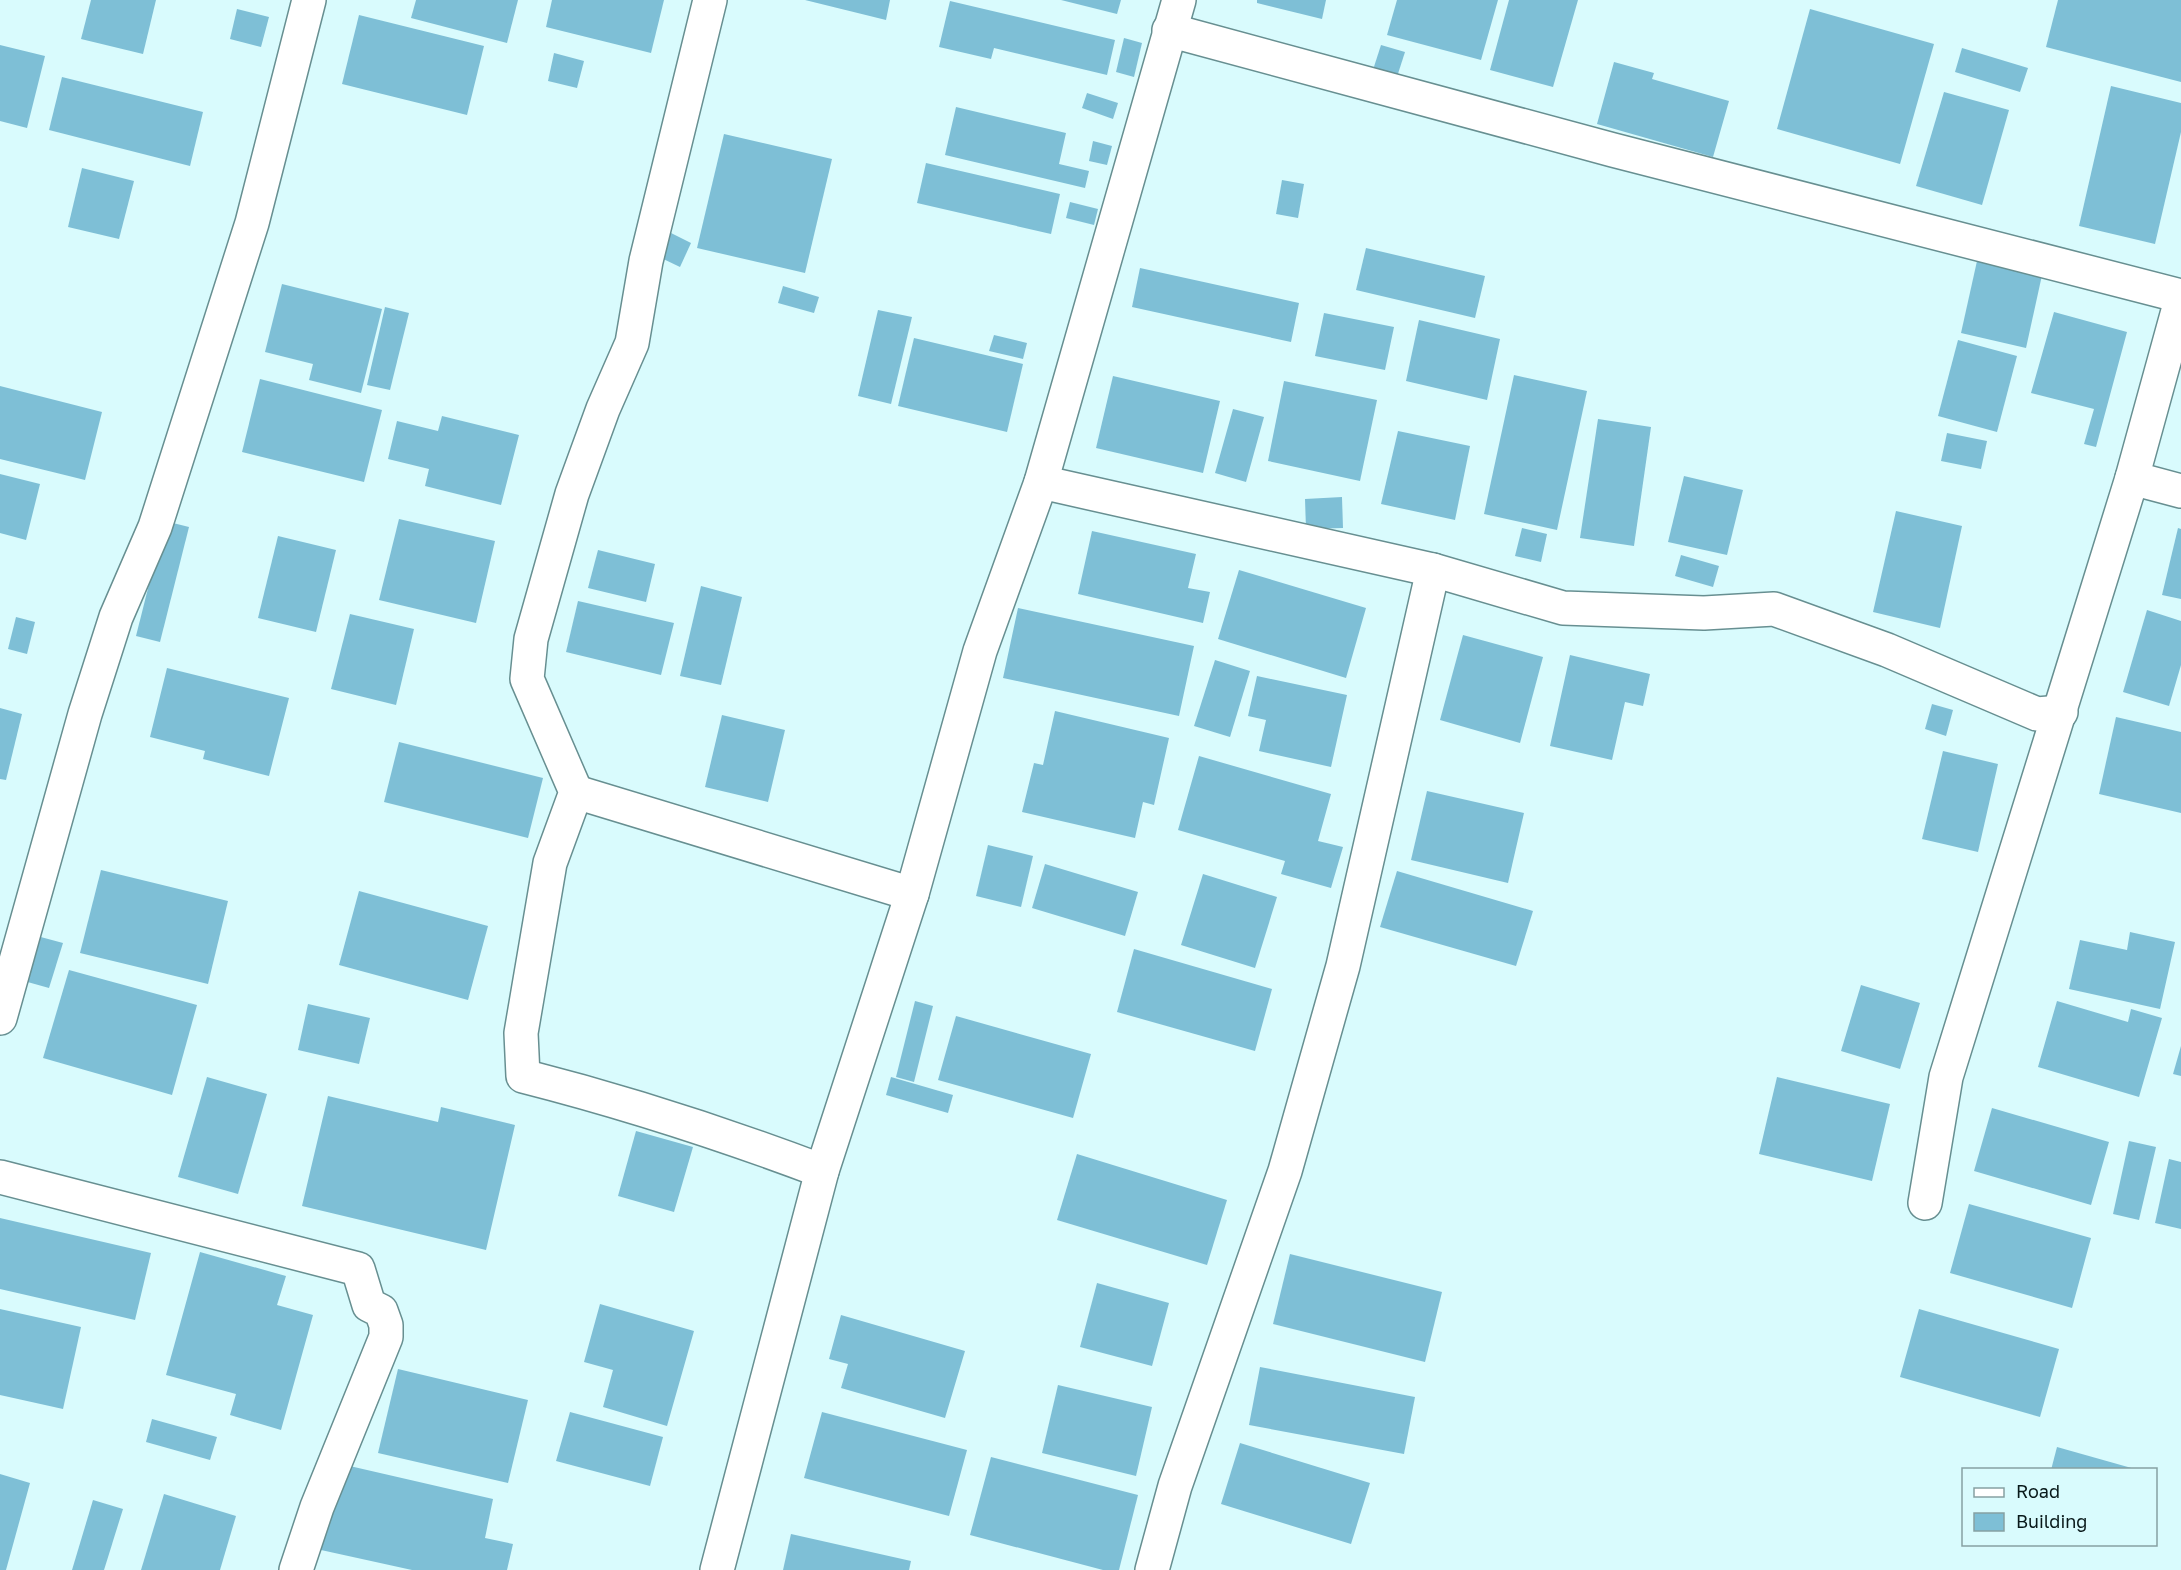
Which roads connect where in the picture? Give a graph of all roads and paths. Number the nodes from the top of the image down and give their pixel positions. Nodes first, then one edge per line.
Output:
1 (309, 0) edge
2 (710, 0) edge
3 (1174, 15) edge
4 (2181, 298) edge
5 (2132, 478) junction
6 (1041, 482) junction
7 (2181, 491) edge
8 (1433, 570) junction
9 (2061, 712) junction
10 (576, 792) junction
11 (912, 894) junction
12 (0, 1018) edge
13 (822, 1172) junction
14 (0, 1177) edge
15 (1925, 1203) dead end
16 (296, 1570) edge
17 (717, 1570) edge
18 (1152, 1570) edge

1 - 12 street
2 - 10 street
3 - 4 street
3 - 6 street
4 - 5 street
5 - 7 street
5 - 9 street
6 - 8 street
6 - 11 street
8 - 9 street
8 - 18 street
9 - 15 street
10 - 11 street
10 - 13 street
11 - 13 street
13 - 17 street
14 - 16 street

